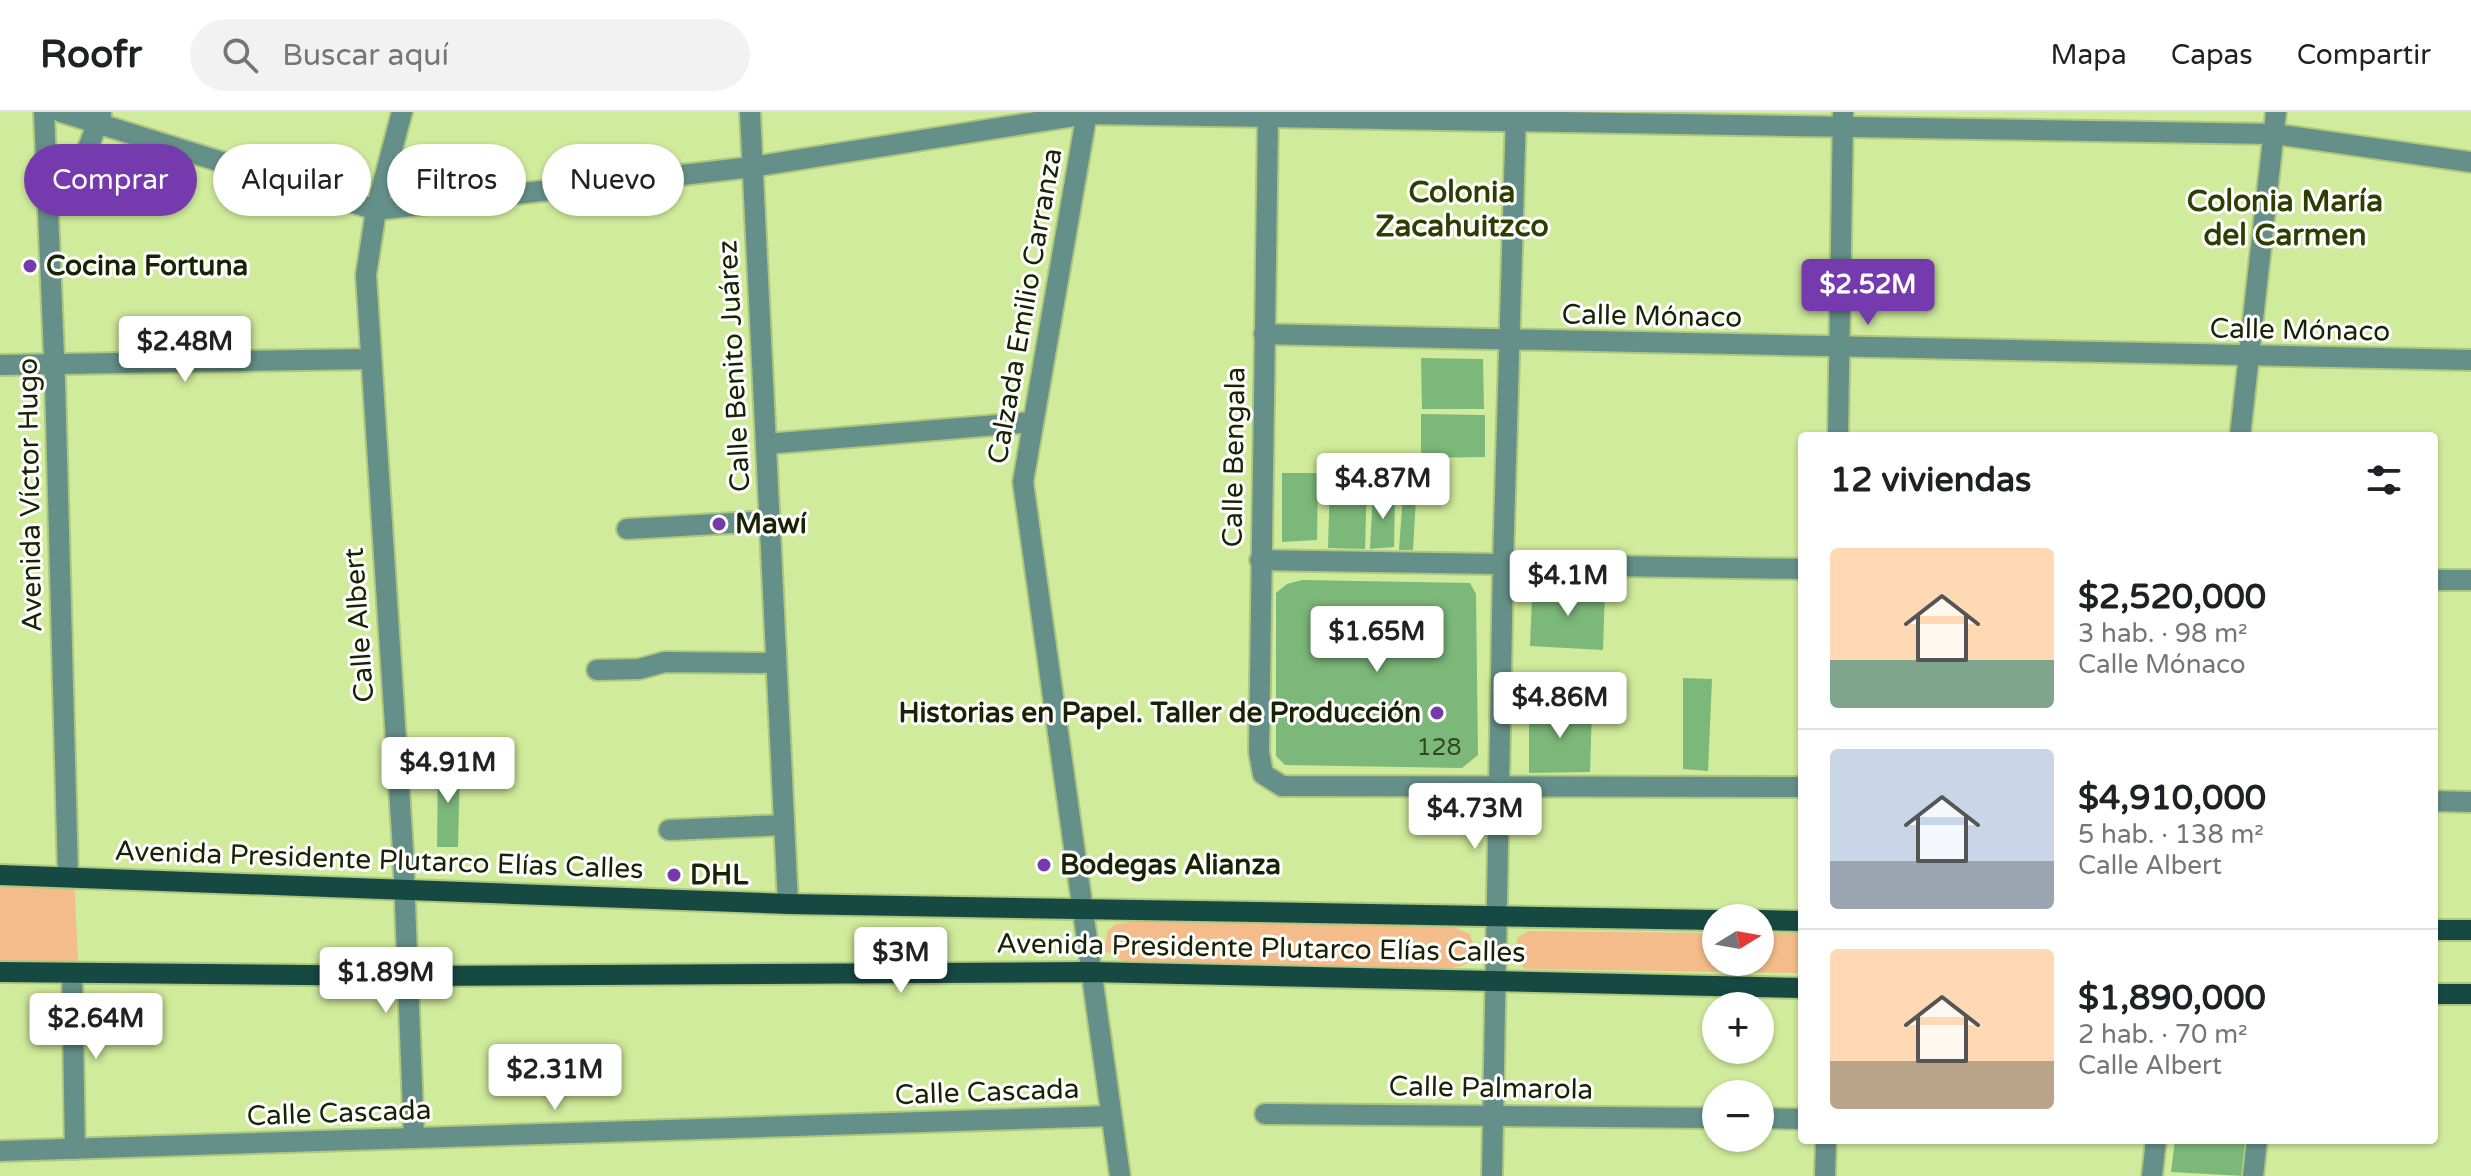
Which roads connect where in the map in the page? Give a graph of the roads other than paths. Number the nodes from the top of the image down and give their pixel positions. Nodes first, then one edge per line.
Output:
1 (44, 112) edge
2 (61, 112) edge
3 (402, 112) edge
4 (750, 112) edge
5 (2276, 112) edge
6 (1087, 113) edge
7 (1515, 117) edge
8 (100, 118) edge
9 (1268, 118) junction
10 (1842, 121) edge
11 (2274, 134) junction
12 (46, 144) edge
13 (90, 144) edge
14 (2471, 162) edge
15 (752, 167) junction
16 (376, 210) junction
17 (49, 216) edge
18 (1264, 334) junction
19 (1511, 342) junction
20 (1840, 348) junction
21 (2250, 358) junction
22 (369, 359) junction
23 (2471, 360) edge
24 (55, 364) junction
25 (0, 365) edge
26 (1033, 422) junction
27 (1838, 432) edge
28 (2241, 432) edge
29 (766, 444) junction
30 (770, 521) junction
31 (627, 529) dead end
32 (1260, 560) junction
33 (1503, 564) junction
34 (1798, 569) edge
35 (2438, 580) edge
36 (2471, 580) edge
37 (776, 663) junction
38 (597, 670) dead end
39 (1499, 787) junction
40 (1798, 787) edge
41 (2438, 801) edge
42 (2471, 802) edge
43 (784, 825) junction
44 (669, 830) dead end
45 (0, 875) edge
46 (68, 876) junction
47 (404, 890) junction
48 (788, 904) junction
49 (1082, 910) junction
50 (1496, 917) junction
51 (1702, 920) edge
52 (1774, 920) edge
53 (1798, 921) edge
54 (2438, 930) edge
55 (2471, 930) edge
56 (0, 972) edge
57 (1090, 972) junction
58 (72, 973) junction
59 (406, 976) junction
60 (1494, 979) junction
61 (1798, 988) edge
62 (2438, 994) edge
63 (2471, 994) edge
64 (1265, 1114) dead end
65 (1111, 1116) junction
66 (1492, 1117) junction
67 (1702, 1118) edge
68 (1774, 1118) edge
69 (1798, 1119) edge
70 (414, 1138) junction
71 (1826, 1144) edge
72 (2156, 1144) edge
73 (2257, 1144) edge
74 (75, 1149) junction
75 (0, 1151) edge
76 (1120, 1176) edge
77 (1492, 1176) edge
78 (1825, 1176) edge
79 (2152, 1176) edge
80 (2253, 1176) edge

1 - 12 street, Avenida Víctor Hugo
2 - 8 street
3 - 16 street, Calle Albert
4 - 15 street, Calle Benito Juárez
5 - 11 street
6 - 9 street
6 - 15 street
6 - 26 street, Calzada Emilio Carranza
7 - 9 street
7 - 10 street
7 - 19 street
8 - 13 street
8 - 16 street
9 - 18 street, Calle Bengala
10 - 11 street
10 - 20 street
11 - 14 street
11 - 21 street
15 - 16 street
15 - 29 street, Calle Benito Juárez
16 - 22 street, Calle Albert
17 - 24 street, Avenida Víctor Hugo
18 - 19 street, Calle Mónaco
18 - 32 street, Calle Bengala
19 - 20 street, Calle Mónaco
19 - 33 street
20 - 21 street, Calle Mónaco
20 - 27 street
21 - 23 street, Calle Mónaco
21 - 28 street
22 - 24 street
22 - 47 street, Calle Albert
24 - 25 street
24 - 46 street, Avenida Víctor Hugo
26 - 29 street
26 - 49 street, Calzada Emilio Carranza
29 - 30 street, Calle Benito Juárez
30 - 31 street
30 - 37 street, Calle Benito Juárez
32 - 33 street
32 - 39 street, Calle Bengala
33 - 34 street
33 - 39 street
35 - 36 street
37 - 38 street
37 - 43 street, Calle Benito Juárez
39 - 40 street
39 - 50 street
41 - 42 street
43 - 44 street
43 - 48 street, Calle Benito Juárez
45 - 46 main road, Avenida Presidente Plutarco Elías Calles
46 - 47 main road, Avenida Presidente Plutarco Elías Calles
47 - 48 main road, Avenida Presidente Plutarco Elías Calles
47 - 59 street, Calle Albert
48 - 49 main road, Avenida Presidente Plutarco Elías Calles
49 - 50 main road, Avenida Presidente Plutarco Elías Calles
49 - 57 street, Calzada Emilio Carranza
50 - 51 main road, Avenida Presidente Plutarco Elías Calles
50 - 60 street
52 - 53 main road
54 - 55 main road
56 - 58 main road, Avenida Presidente Plutarco Elías Calles
57 - 59 main road, Avenida Presidente Plutarco Elías Calles
57 - 60 main road, Avenida Presidente Plutarco Elías Calles
57 - 65 street, Calzada Emilio Carranza
58 - 59 main road, Avenida Presidente Plutarco Elías Calles
58 - 74 street
59 - 70 street, Calle Albert
60 - 61 main road, Avenida Presidente Plutarco Elías Calles
60 - 66 street
62 - 63 main road
64 - 66 street, Calle Palmarola
65 - 70 street, Calle Cascada
65 - 76 street, Calzada Emilio Carranza
66 - 67 street, Calle Palmarola
66 - 77 street
68 - 69 street
70 - 74 street, Calle Cascada
71 - 78 street
72 - 79 street
73 - 80 street
74 - 75 street, Calle Cascada

